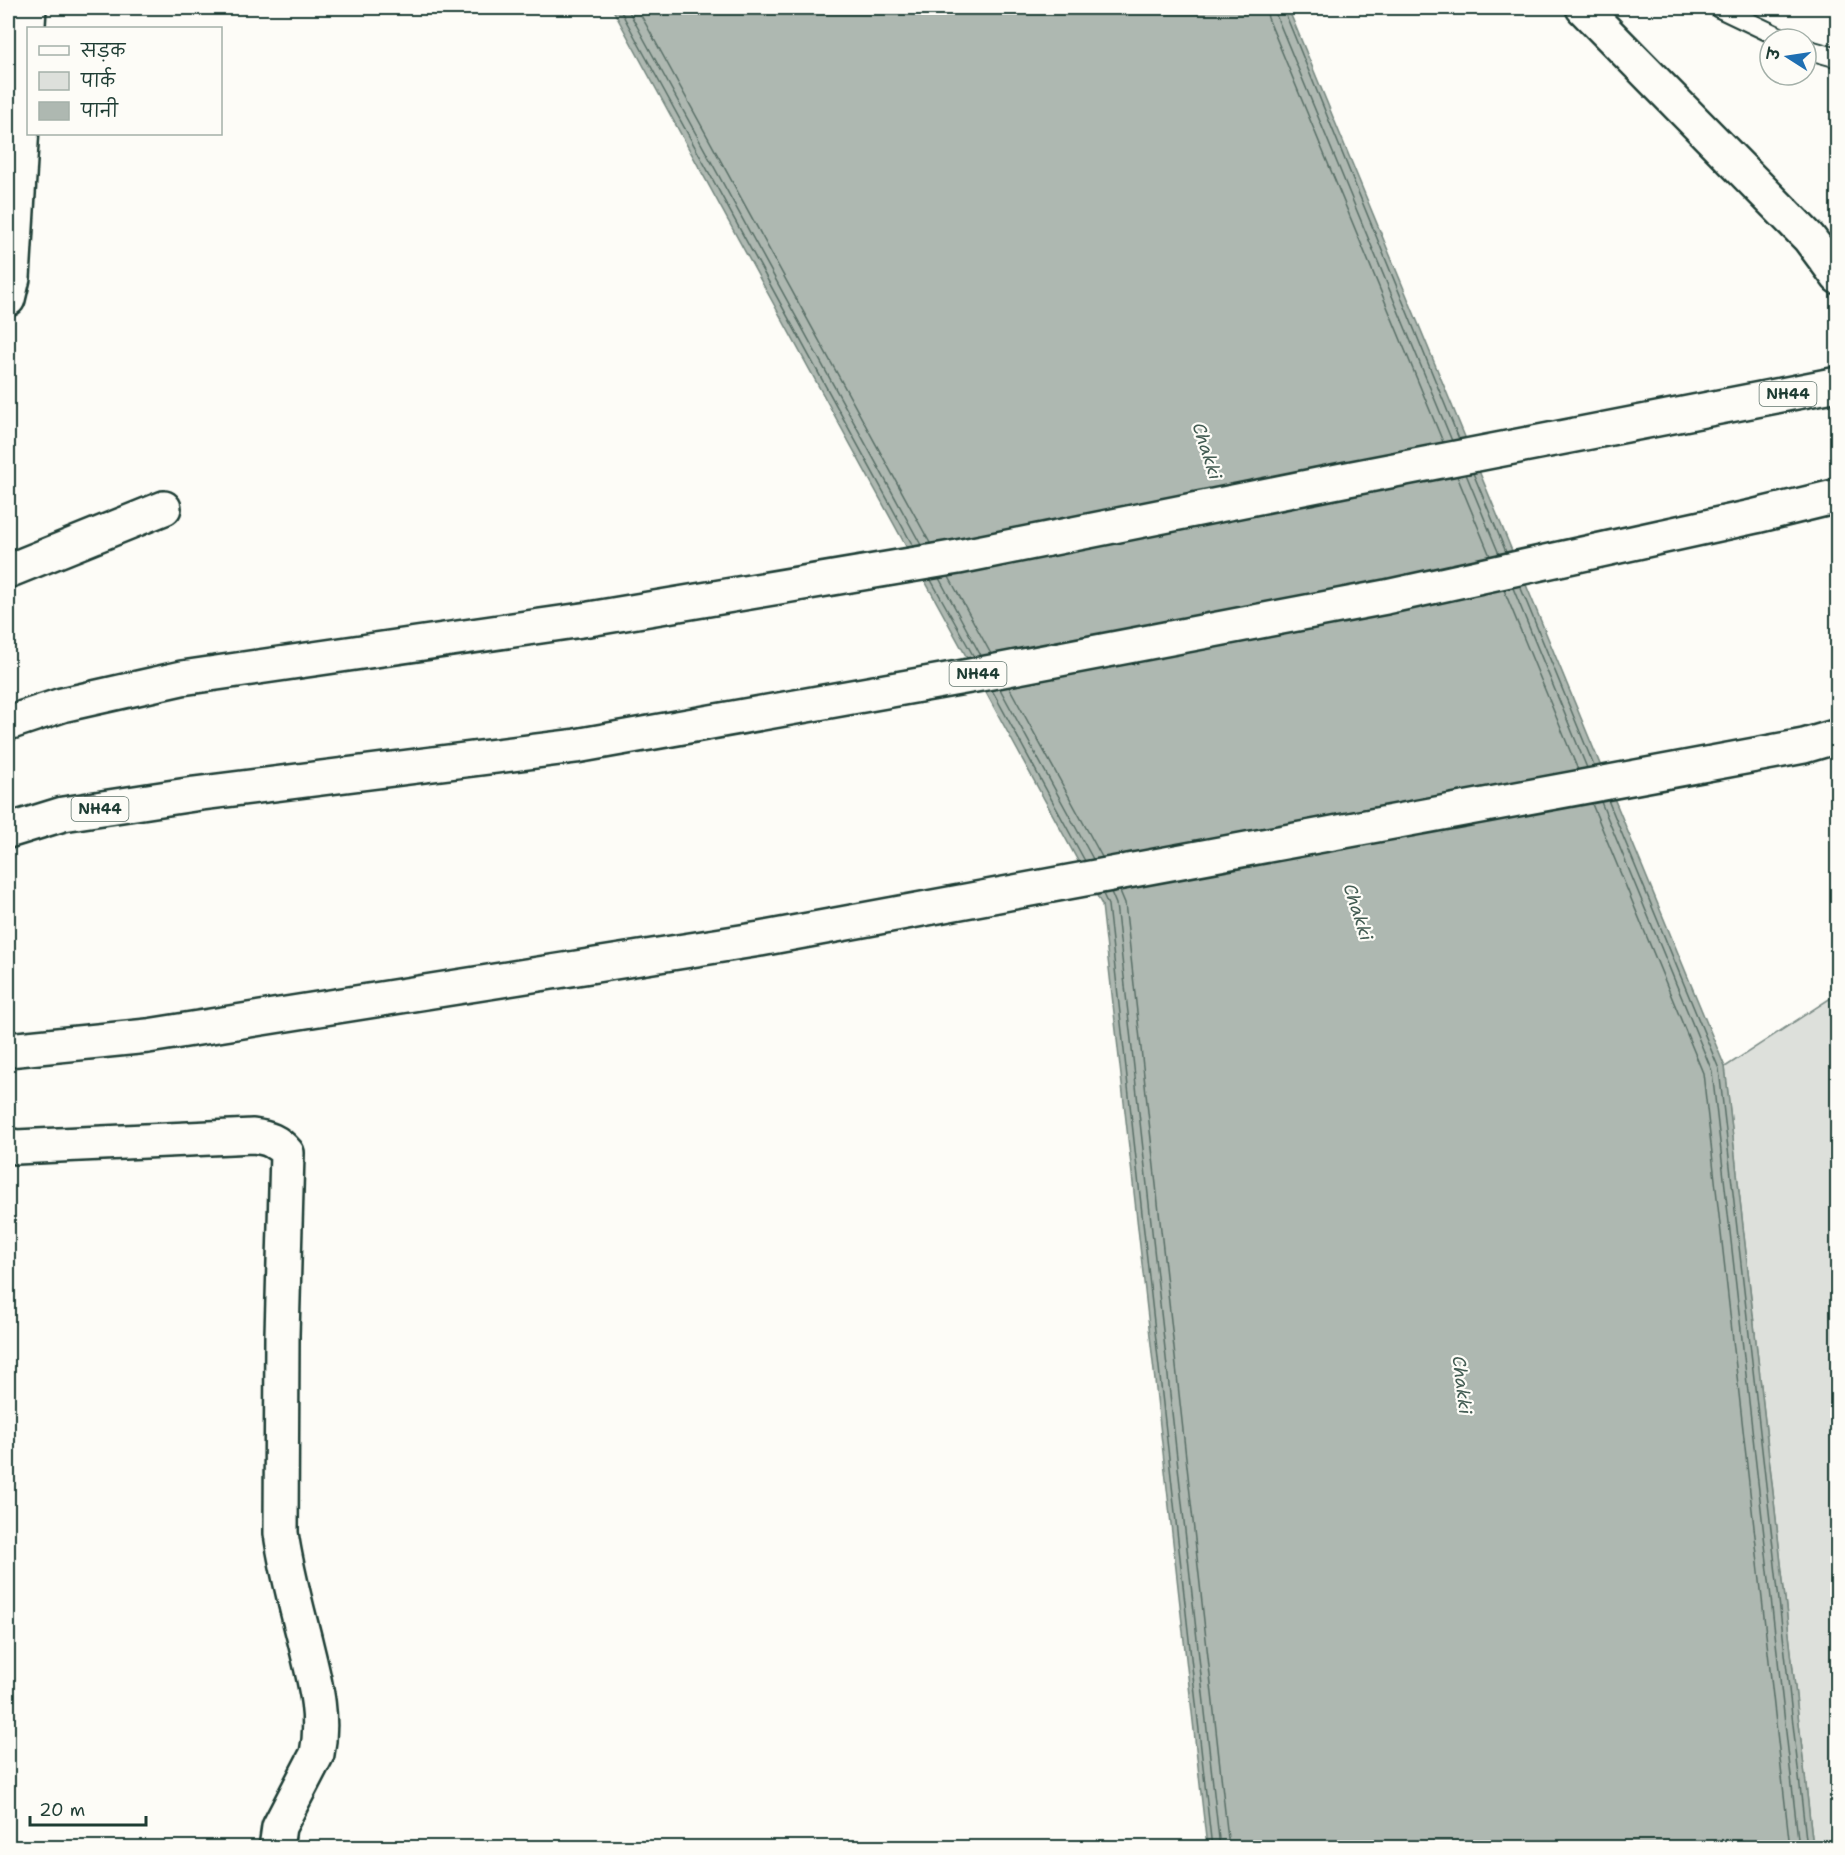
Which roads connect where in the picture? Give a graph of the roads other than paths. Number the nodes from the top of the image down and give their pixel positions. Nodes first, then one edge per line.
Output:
1 (28, 8) edge
2 (1583, 8) edge
3 (1719, 8) edge
4 (1759, 27) edge
5 (1818, 52) edge
6 (1838, 58) edge
7 (1838, 277) edge
8 (8, 299) edge
9 (1838, 384) edge
10 (1838, 496) edge
11 (164, 508) dead end
12 (8, 571) edge
13 (8, 723) edge
14 (1838, 736) edge
15 (8, 831) edge
16 (8, 1050) edge
17 (8, 1145) edge
18 (276, 1848) edge

1 - 8 main road
2 - 7 main road
3 - 4 lane
5 - 6 lane
9 - 13 main road, NH44
10 - 15 main road, NH44
11 - 12 main road
14 - 16 main road
17 - 18 main road

